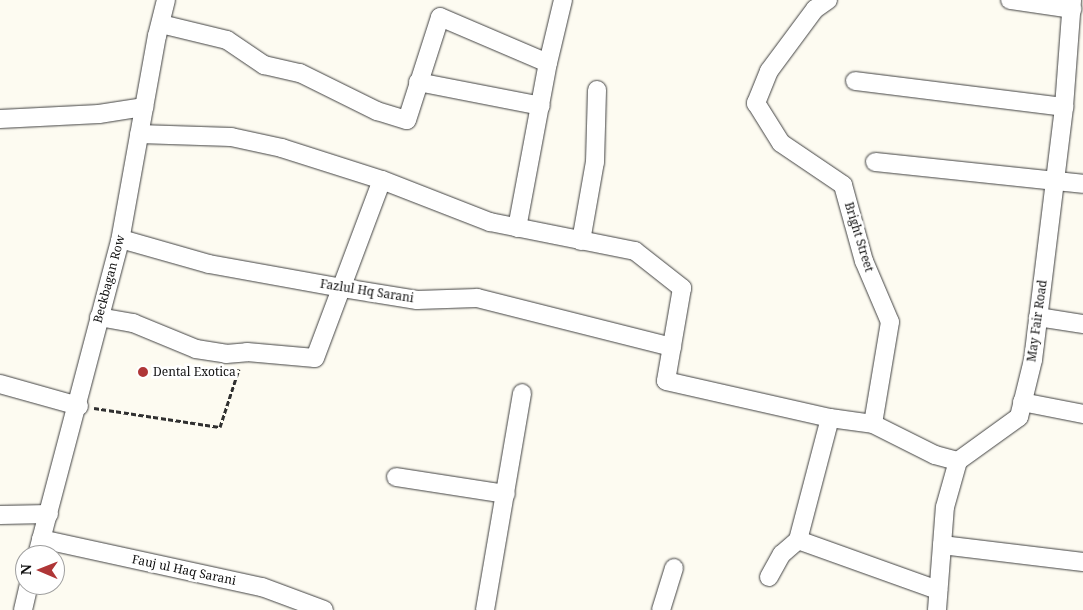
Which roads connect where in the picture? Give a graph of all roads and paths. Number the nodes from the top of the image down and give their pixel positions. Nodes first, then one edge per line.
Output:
1 (166, 0) edge
2 (563, 0) edge
3 (1010, 0) edge
4 (816, 3) edge
5 (1072, 4) edge
6 (161, 24) junction
7 (548, 63) junction
8 (855, 80) dead end
9 (418, 82) junction
10 (597, 90) dead end
11 (541, 106) junction
12 (144, 107) junction
13 (1064, 107) junction
14 (0, 119) edge
15 (140, 134) junction
16 (874, 162) dead end
17 (382, 180) junction
18 (1055, 180) junction
19 (1083, 184) edge
20 (517, 228) junction
21 (121, 239) junction
22 (581, 241) junction
23 (344, 288) junction
24 (99, 317) junction
25 (1038, 318) junction
26 (1083, 324) edge
27 (672, 347) junction
28 (247, 352) junction
29 (0, 384) edge
30 (522, 393) dead end
31 (1022, 402) junction
32 (79, 406) junction
33 (1083, 414) edge
34 (830, 418) junction
35 (873, 424) junction
36 (958, 461) junction
37 (396, 477) dead end
38 (506, 494) junction
39 (49, 514) junction
40 (0, 515) edge
41 (798, 540) junction
42 (40, 545) edge
43 (942, 545) junction
44 (65, 552) edge
45 (1083, 562) edge
46 (674, 568) dead end
47 (769, 577) dead end
48 (938, 590) junction
49 (27, 595) edge
50 (23, 610) edge
51 (324, 610) edge
52 (485, 610) edge
53 (661, 610) edge
54 (937, 610) edge

1 - 6 street, Beckbagan Row
2 - 7 street
3 - 5 street
4 - 35 street, Bright Street
5 - 13 street, May Fair Road
6 - 9 street
6 - 12 street, Beckbagan Row
7 - 9 street
7 - 11 street
8 - 13 street
9 - 11 street
10 - 22 street
11 - 20 street
12 - 14 street
12 - 15 street, Beckbagan Row
13 - 18 street, May Fair Road
15 - 17 street
15 - 21 street, Beckbagan Row
16 - 18 street
17 - 20 street
17 - 23 street
18 - 19 street
18 - 25 street, May Fair Road
20 - 22 street
21 - 23 street, Fazlul Hq Sarani
21 - 24 street, Beckbagan Row
22 - 27 street
23 - 27 street, Fazlul Hq Sarani
23 - 28 street
24 - 28 street
24 - 32 street, Beckbagan Row
25 - 26 street
25 - 31 street, May Fair Road
27 - 34 street
28 - 32 path
29 - 32 street
30 - 38 street
31 - 33 street
31 - 36 street, May Fair Road
32 - 39 street, Beckbagan Row
34 - 35 street
34 - 41 street
35 - 36 street
36 - 43 street
37 - 38 street
38 - 52 street
39 - 40 street
39 - 42 street, Beckbagan Row
41 - 47 street
41 - 48 street
43 - 45 street
43 - 48 street
44 - 51 street, Fauj ul Haq Sarani
46 - 53 street
48 - 54 street
49 - 50 street

